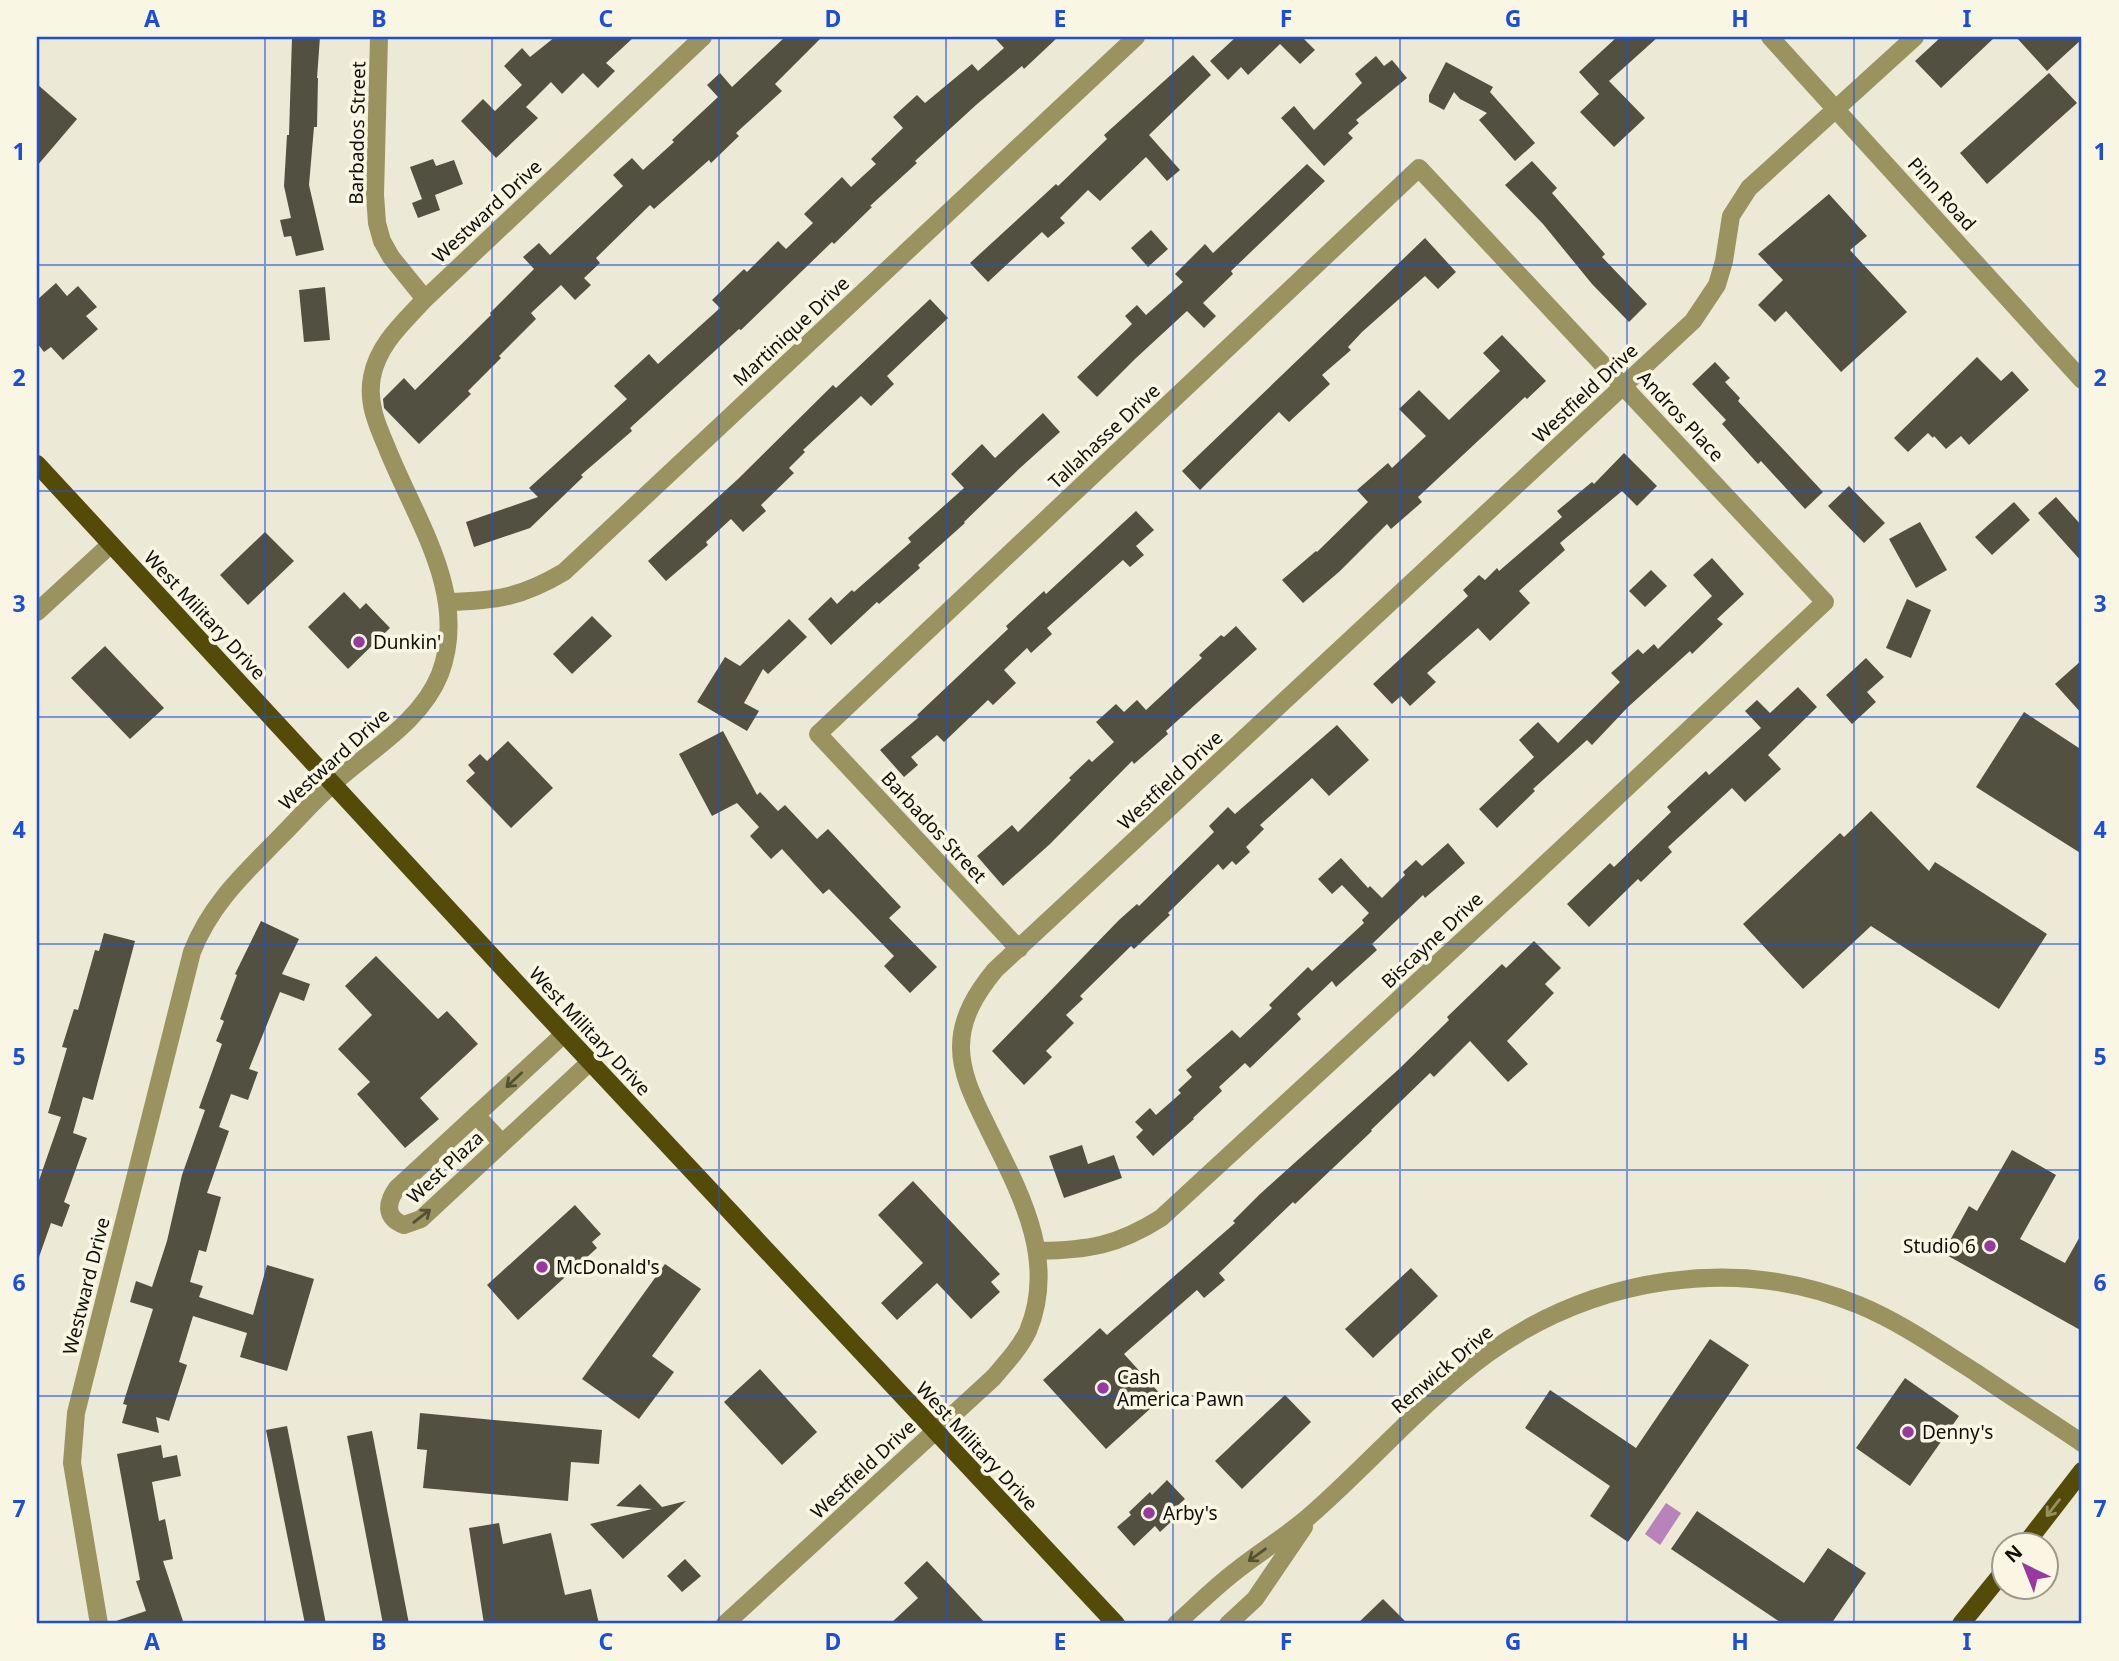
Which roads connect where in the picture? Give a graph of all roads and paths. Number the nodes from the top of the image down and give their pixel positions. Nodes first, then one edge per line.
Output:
1 (379, 37) edge
2 (703, 37) edge
3 (1136, 37) edge
4 (1770, 37) edge
5 (1915, 37) edge
6 (1837, 109) junction
7 (1419, 168) joint
8 (425, 299) junction
9 (2082, 380) edge
10 (1624, 386) junction
11 (37, 464) edge
12 (111, 544) junction
13 (1825, 601) joint
14 (447, 602) junction
15 (37, 612) edge
16 (818, 734) joint
17 (333, 783) junction
18 (1019, 949) junction
19 (564, 1034) junction
20 (590, 1062) junction
21 (476, 1115) junction
22 (502, 1143) junction
23 (1038, 1251) junction
24 (935, 1432) junction
25 (2082, 1443) edge
26 (2082, 1471) edge
27 (1312, 1515) junction
28 (2034, 1532) edge
29 (1990, 1588) edge
30 (1255, 1599) junction
31 (99, 1624) edge
32 (725, 1624) edge
33 (1116, 1624) edge
34 (1176, 1624) edge
35 (1228, 1624) edge
36 (1245, 1624) edge
37 (1961, 1624) edge

1 - 8 street, Barbados Street
2 - 8 street, Westward Drive
3 - 14 street, Martinique Drive
4 - 6 street, Pinn Road
5 - 6 street, Westfield Drive
6 - 9 street, Pinn Road
6 - 10 street, Westfield Drive
7 - 10 street, Andros Place
7 - 16 street, Tallahasse Drive
8 - 14 street, Westward Drive
10 - 13 street, Andros Place
10 - 18 street, Westfield Drive
11 - 12 main road, West Military Drive
12 - 15 street
12 - 17 main road, West Military Drive
13 - 23 street, Biscayne Drive
14 - 17 street, Westward Drive
16 - 18 street, Barbados Street
17 - 19 main road, West Military Drive
17 - 31 street, Westward Drive
18 - 23 street, Westfield Drive
19 - 20 main road, West Military Drive
19 -> 21 street, West Plaza
20 - 22 street, West Plaza
20 - 24 main road, West Military Drive
21 - 22 street
21 -> 22 street, West Plaza
23 - 24 street, Westfield Drive
24 - 32 street, Westfield Drive
24 - 33 main road, West Military Drive
25 - 27 street, Renwick Drive
26 -> 28 main road
27 - 30 street, Renwick Drive
27 -> 34 street, Renwick Drive
29 - 37 main road
30 - 35 street, Renwick Drive
30 - 36 street, Renwick Drive

